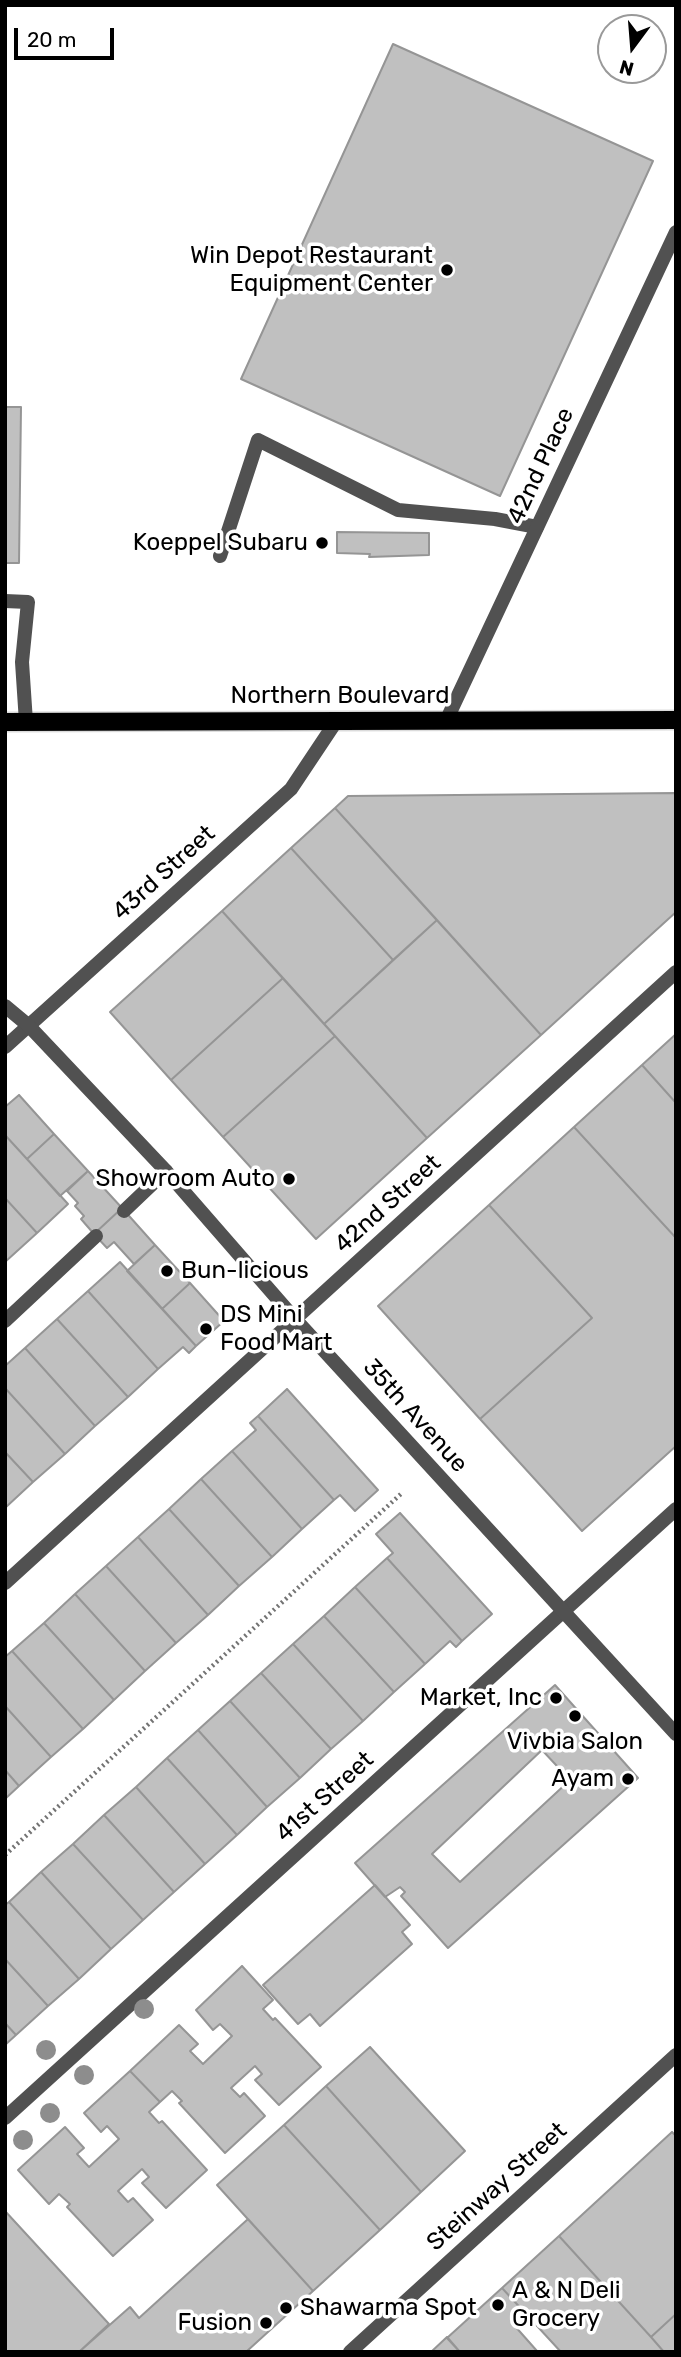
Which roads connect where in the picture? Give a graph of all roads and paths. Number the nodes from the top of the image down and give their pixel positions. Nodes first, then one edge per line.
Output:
1 (676, 232) edge
2 (537, 527) junction
3 (220, 555) dead end
4 (5, 601) edge
5 (447, 719) junction
6 (337, 720) junction
7 (676, 720) edge
8 (5, 722) edge
9 (26, 722) junction
10 (676, 972) edge
11 (5, 1006) edge
12 (29, 1026) junction
13 (5, 1047) edge
14 (166, 1171) junction
15 (124, 1211) dead end
16 (96, 1236) dead end
17 (295, 1319) junction
18 (5, 1321) edge
19 (402, 1493) dead end
20 (676, 1509) edge
21 (5, 1583) edge
22 (563, 1611) junction
23 (676, 1734) edge
24 (5, 1854) edge
25 (676, 2055) edge
26 (5, 2118) edge
27 (350, 2352) edge

1 - 2 street, 42nd Place
2 - 3 street
2 - 5 street, 42nd Place
4 - 9 street
5 - 6 main road, Northern Boulevard
5 - 7 main road, Northern Boulevard
6 - 9 main road, Northern Boulevard
6 - 12 street, 43rd Street
8 - 9 main road, Northern Boulevard
10 - 17 street, 42nd Street
11 - 12 street, 35th Avenue
12 - 13 street, 43rd Street
12 - 14 street, 35th Avenue
14 - 15 street
14 - 17 street, 35th Avenue
16 - 18 street
17 - 21 street, 42nd Street
17 - 22 street, 35th Avenue
19 - 24 path
20 - 22 street, 41st Street
22 - 23 street, 35th Avenue
22 - 26 street, 41st Street
25 - 27 street, Steinway Street

